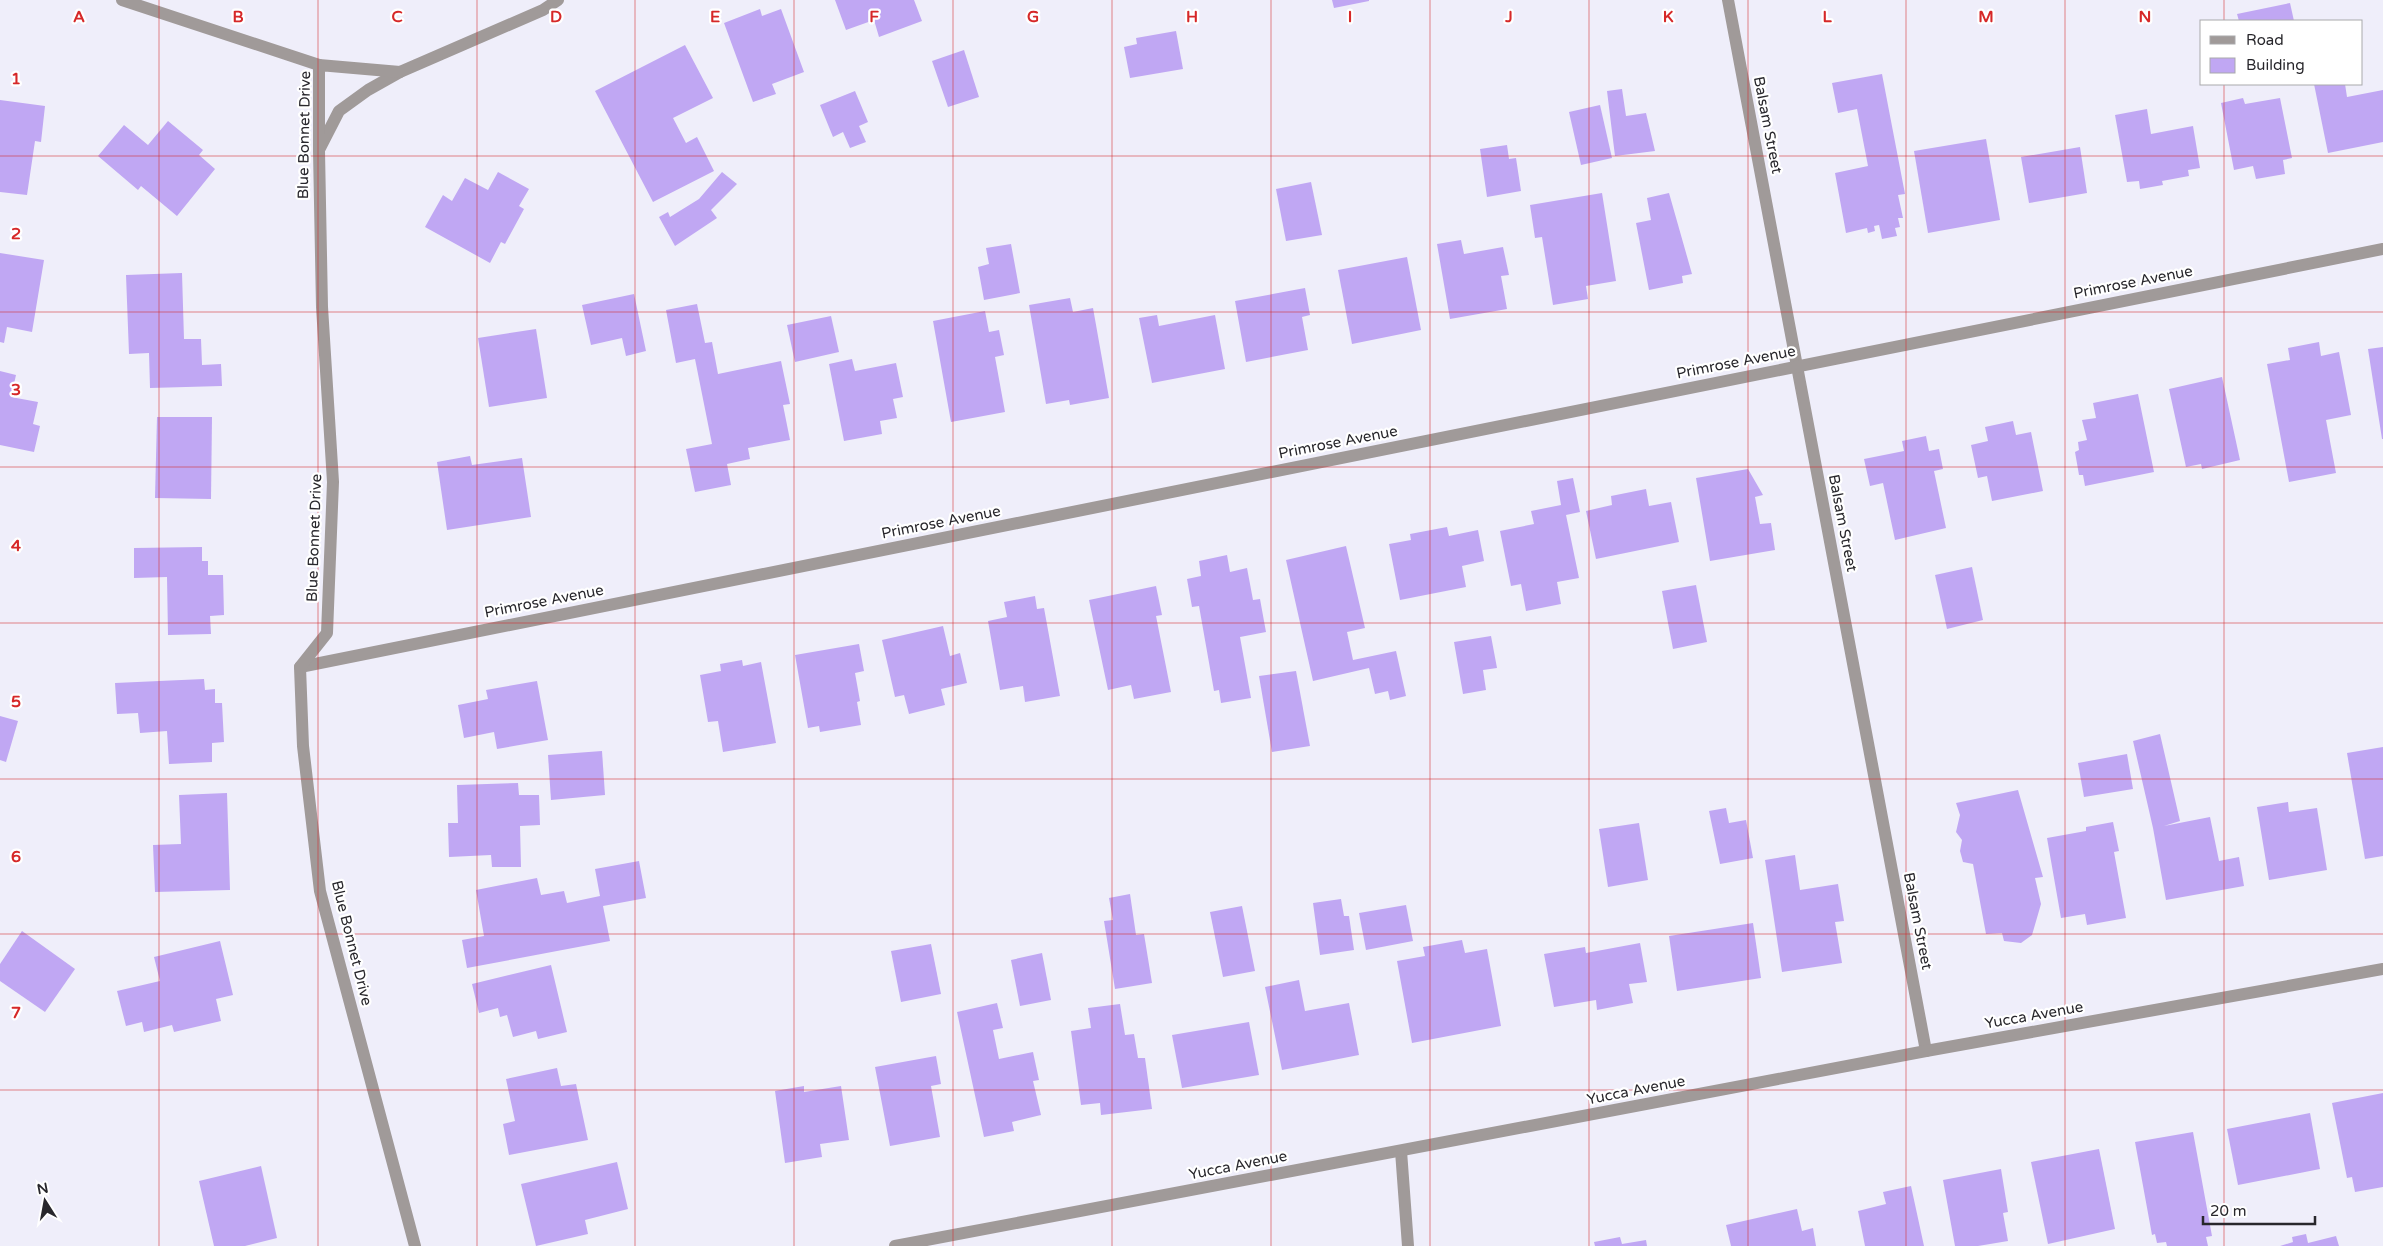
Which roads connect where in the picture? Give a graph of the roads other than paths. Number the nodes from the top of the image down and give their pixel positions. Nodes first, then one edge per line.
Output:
1 (122, 0) edge
2 (558, 0) edge
3 (1728, 0) edge
4 (319, 65) junction
5 (400, 72) junction
6 (318, 151) junction
7 (2383, 249) edge
8 (1797, 366) junction
9 (300, 667) junction
10 (2383, 969) edge
11 (1926, 1051) junction
12 (1401, 1151) junction
13 (415, 1246) edge
14 (895, 1246) edge
15 (1408, 1246) edge

1 - 4 street
2 - 5 street, Blue Bonnet Drive
3 - 8 street, Balsam Street
4 - 5 street, Blue Bonnet Drive
4 - 6 street, Blue Bonnet Drive
5 - 6 street
6 - 9 street, Blue Bonnet Drive
7 - 8 street, Primrose Avenue
8 - 9 street, Primrose Avenue
8 - 11 street, Balsam Street
9 - 13 street, Blue Bonnet Drive
10 - 11 street, Yucca Avenue
11 - 12 street, Yucca Avenue
12 - 14 street, Yucca Avenue
12 - 15 street

